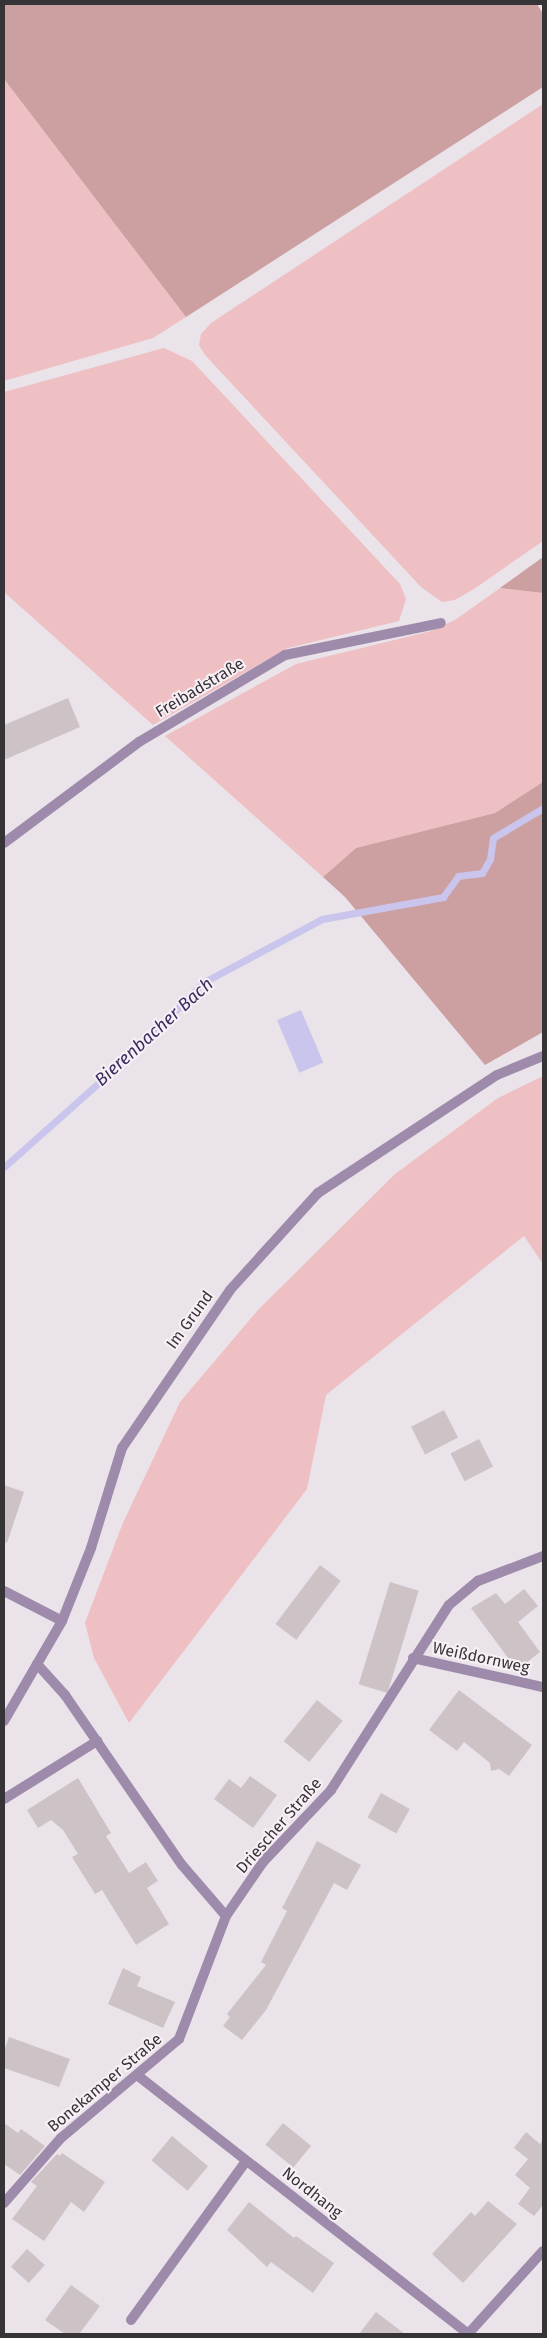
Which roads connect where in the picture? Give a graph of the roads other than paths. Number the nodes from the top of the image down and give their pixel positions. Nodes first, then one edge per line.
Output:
1 (441, 622) dead end
2 (4, 843) edge
3 (543, 1056) edge
4 (543, 1556) edge
5 (4, 1591) edge
6 (62, 1620) junction
7 (412, 1658) junction
8 (37, 1664) junction
9 (543, 1687) edge
10 (4, 1721) edge
11 (97, 1741) junction
12 (4, 1799) edge
13 (226, 1916) junction
14 (137, 2075) junction
15 (246, 2161) junction
16 (4, 2203) edge
17 (543, 2251) edge
18 (131, 2320) dead end
19 (468, 2334) edge

1 - 2 street, Freibadstraße
3 - 6 street, Im Grund
4 - 7 street, Driescher Straße
5 - 6 street
6 - 8 street, Im Grund
7 - 9 street, Weißdornweg
7 - 13 street, Driescher Straße
8 - 10 street, Im Grund
8 - 11 street
11 - 12 street
11 - 13 street
13 - 14 street, Bonekamper Straße
14 - 15 street, Nordhang
14 - 16 street, Bonekamper Straße
15 - 18 street
15 - 19 street, Nordhang
17 - 19 street

